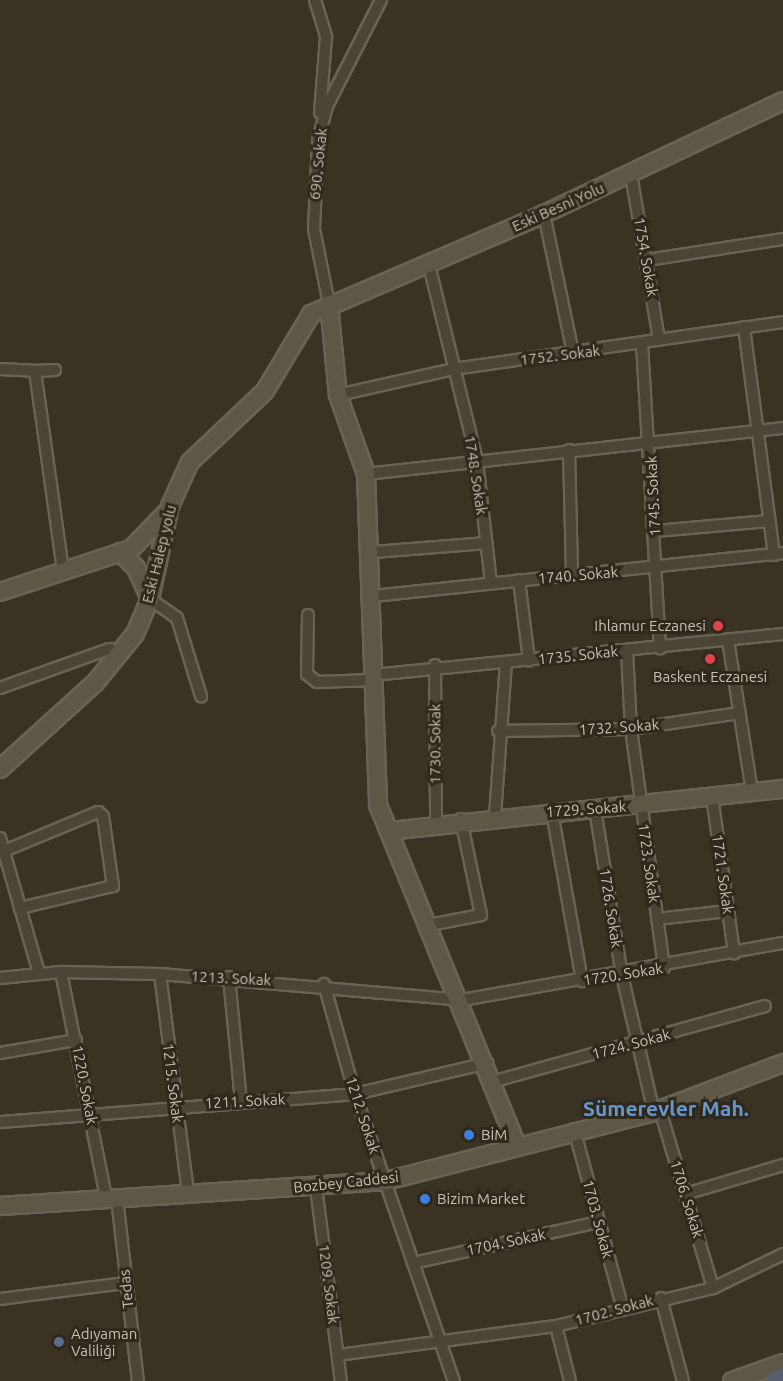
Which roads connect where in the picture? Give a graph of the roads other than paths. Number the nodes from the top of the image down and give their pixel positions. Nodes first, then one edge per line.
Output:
1 (315, 0) edge
2 (381, 0) edge
3 (783, 101) edge
4 (318, 140) junction
5 (631, 174) junction
6 (544, 214) junction
7 (783, 239) edge
8 (647, 260) junction
9 (429, 265) junction
10 (329, 304) junction
11 (783, 322) edge
12 (744, 327) junction
13 (659, 340) junction
14 (642, 344) junction
15 (573, 353) junction
16 (0, 369) edge
17 (453, 369) junction
18 (55, 370) dead end
19 (35, 371) junction
20 (338, 395) junction
21 (783, 428) edge
22 (759, 431) junction
23 (649, 439) junction
24 (569, 450) junction
25 (477, 460) junction
26 (366, 474) junction
27 (170, 507) junction
28 (770, 521) junction
29 (655, 531) junction
30 (486, 543) junction
31 (120, 552) junction
32 (372, 552) junction
33 (778, 554) edge
34 (656, 567) junction
35 (63, 570) junction
36 (572, 576) junction
37 (519, 580) junction
38 (491, 583) junction
39 (0, 592) edge
40 (373, 596) junction
41 (150, 599) junction
42 (308, 615) dead end
43 (783, 634) edge
44 (728, 640) junction
45 (660, 648) junction
46 (627, 650) junction
47 (122, 652) junction
48 (529, 660) junction
49 (506, 662) junction
50 (435, 666) junction
51 (373, 677) junction
52 (0, 688) edge
53 (201, 696) dead end
54 (740, 713) junction
55 (632, 729) junction
56 (498, 731) junction
57 (0, 769) edge
58 (783, 789) edge
59 (752, 792) junction
60 (712, 796) junction
61 (640, 805) junction
62 (595, 809) junction
63 (552, 812) junction
64 (495, 816) junction
65 (461, 819) junction
66 (436, 822) junction
67 (389, 831) junction
68 (0, 838) edge
69 (4, 851) junction
70 (20, 908) junction
71 (728, 911) junction
72 (657, 919) junction
73 (424, 926) junction
74 (783, 943) edge
75 (734, 953) junction
76 (664, 968) junction
77 (62, 972) junction
78 (39, 973) junction
79 (160, 974) junction
80 (622, 975) junction
81 (229, 977) junction
82 (0, 978) edge
83 (582, 981) junction
84 (324, 984) junction
85 (462, 1000) junction
86 (765, 1006) dead end
87 (76, 1040) junction
88 (637, 1043) junction
89 (0, 1053) edge
90 (488, 1063) junction
91 (781, 1068) edge
92 (495, 1081) junction
93 (355, 1094) junction
94 (241, 1102) junction
95 (176, 1105) junction
96 (657, 1111) junction
97 (91, 1112) junction
98 (0, 1122) edge
99 (574, 1128) junction
100 (517, 1145) junction
101 (783, 1165) edge
102 (386, 1181) junction
103 (316, 1187) junction
104 (188, 1192) junction
105 (686, 1194) junction
106 (112, 1198) junction
107 (1, 1202) edge
108 (598, 1222) junction
109 (782, 1258) edge
110 (413, 1263) junction
111 (125, 1283) junction
112 (713, 1288) junction
113 (661, 1298) junction
114 (0, 1299) edge
115 (622, 1309) junction
116 (556, 1326) junction
117 (438, 1341) junction
118 (338, 1355) junction
119 (783, 1362) edge
120 (783, 1379) edge
121 (138, 1381) edge
122 (341, 1381) edge
123 (454, 1381) edge
124 (570, 1381) edge
125 (683, 1381) edge
126 (732, 1381) edge
127 (777, 1381) edge

1 - 4 street
2 - 4 street, 690. Sokak
3 - 5 street, Eski Besni Yolu
4 - 10 street, 690. Sokak
5 - 6 street, Eski Besni Yolu
5 - 8 street, 1754. Sokak
6 - 9 street, Eski Besni Yolu
6 - 15 street
7 - 8 street
8 - 13 street, 1754. Sokak
9 - 10 street, Eski Besni Yolu
9 - 17 street, 1748. Sokak
10 - 20 street
10 - 27 street, Eski Halep yolu
11 - 12 street, 1752. Sokak
12 - 13 street, 1752. Sokak
12 - 22 street
13 - 14 street, 1752. Sokak
14 - 15 street, 1752. Sokak
14 - 23 street, 1745. Sokak
15 - 17 street, 1752. Sokak
16 - 19 street
17 - 20 street, 1752. Sokak
17 - 25 street, 1748. Sokak
18 - 19 street
19 - 35 street
20 - 26 street
21 - 22 street
22 - 23 street
22 - 28 street
23 - 24 street
23 - 29 street, 1745. Sokak
24 - 25 street
24 - 36 street
25 - 26 street
25 - 30 street, 1748. Sokak
26 - 32 street
27 - 31 street
27 - 41 street, Eski Halep yolu
28 - 29 street
28 - 33 street
29 - 34 street, 1745. Sokak
30 - 32 street
30 - 38 street, 1748. Sokak
31 - 35 street
31 - 41 street
32 - 40 street
33 - 34 street, 1740. Sokak
34 - 36 street, 1740. Sokak
34 - 45 street, 1745. Sokak
35 - 39 street
36 - 37 street, 1740. Sokak
37 - 38 street, 1740. Sokak
37 - 48 street
38 - 40 street, 1740. Sokak
40 - 51 street
41 - 47 street, Eski Halep yolu
41 - 53 street
42 - 51 street, 1735. Sokak
43 - 44 street, 1735. Sokak
44 - 45 street, 1735. Sokak
44 - 54 street
45 - 46 street, 1735. Sokak
46 - 48 street, 1735. Sokak
46 - 55 street, 1723. Sokak
47 - 52 street
47 - 57 street, Eski Halep yolu
48 - 49 street, 1735. Sokak
49 - 50 street, 1735. Sokak
49 - 56 street
50 - 51 street, 1735. Sokak
50 - 66 street, 1730. Sokak
51 - 67 street
54 - 55 street, 1732. Sokak
54 - 59 street
55 - 56 street, 1732. Sokak
55 - 61 street, 1723. Sokak
56 - 64 street
58 - 59 street, 1729. Sokak
59 - 60 street, 1729. Sokak
60 - 61 street, 1729. Sokak
60 - 71 street, 1721. Sokak
61 - 62 street, 1729. Sokak
61 - 72 street, 1723. Sokak
62 - 63 street, 1729. Sokak
62 - 80 street, 1726. Sokak
63 - 64 street, 1729. Sokak
63 - 83 street
64 - 65 street, 1729. Sokak
65 - 66 street, 1729. Sokak
65 - 73 street
66 - 67 street, 1729. Sokak
67 - 73 street
68 - 69 street
69 - 70 street
69 - 70 street
70 - 78 street
71 - 72 street
71 - 75 street, 1721. Sokak
72 - 76 street, 1723. Sokak
73 - 85 street
74 - 75 street, 1720. Sokak
75 - 76 street, 1720. Sokak
76 - 80 street, 1720. Sokak
77 - 78 street, 1213. Sokak
77 - 79 street, 1213. Sokak
77 - 87 street, 1220. Sokak
78 - 82 street, 1213. Sokak
79 - 81 street, 1213. Sokak
79 - 95 street, 1215. Sokak
80 - 83 street, 1720. Sokak
80 - 88 street, 1726. Sokak
81 - 84 street, 1213. Sokak
81 - 94 street
83 - 85 street, 1720. Sokak
84 - 85 street, 1213. Sokak
84 - 93 street, 1212. Sokak
85 - 90 street
86 - 88 street, 1724. Sokak
87 - 89 street
87 - 97 street, 1220. Sokak
88 - 92 street, 1724. Sokak
88 - 96 street, 1726. Sokak
90 - 92 street
90 - 93 street, 1211. Sokak
91 - 96 street, Bozbey Caddesi
92 - 100 street
93 - 94 street, 1211. Sokak
93 - 102 street, 1212. Sokak
94 - 95 street, 1211. Sokak
95 - 97 street, 1211. Sokak
95 - 104 street, 1215. Sokak
96 - 99 street, Bozbey Caddesi
96 - 105 street, 1706. Sokak
97 - 98 street, 1211. Sokak
97 - 106 street, 1220. Sokak
99 - 100 street, Bozbey Caddesi
99 - 108 street, 1703. Sokak
100 - 102 street, Bozbey Caddesi
101 - 105 street
102 - 103 street, Bozbey Caddesi
102 - 110 street, 1212. Sokak
103 - 104 street, Bozbey Caddesi
103 - 118 street, 1209. Sokak
104 - 106 street, Bozbey Caddesi
105 - 112 street, 1706. Sokak
106 - 107 street, Bozbey Caddesi
106 - 111 street, Tedas
108 - 110 street, 1704. Sokak
108 - 115 street, 1703. Sokak
109 - 112 street, 1702. Sokak
110 - 117 street, 1212. Sokak
111 - 114 street
111 - 121 street, Tedas
112 - 113 street, 1702. Sokak
113 - 115 street, 1702. Sokak
113 - 125 street
115 - 116 street, 1702. Sokak
116 - 117 street, 1702. Sokak
116 - 124 street
117 - 118 street, 1702. Sokak
117 - 123 street, 1212. Sokak
118 - 122 street, 1209. Sokak
119 - 126 street
120 - 127 highway

